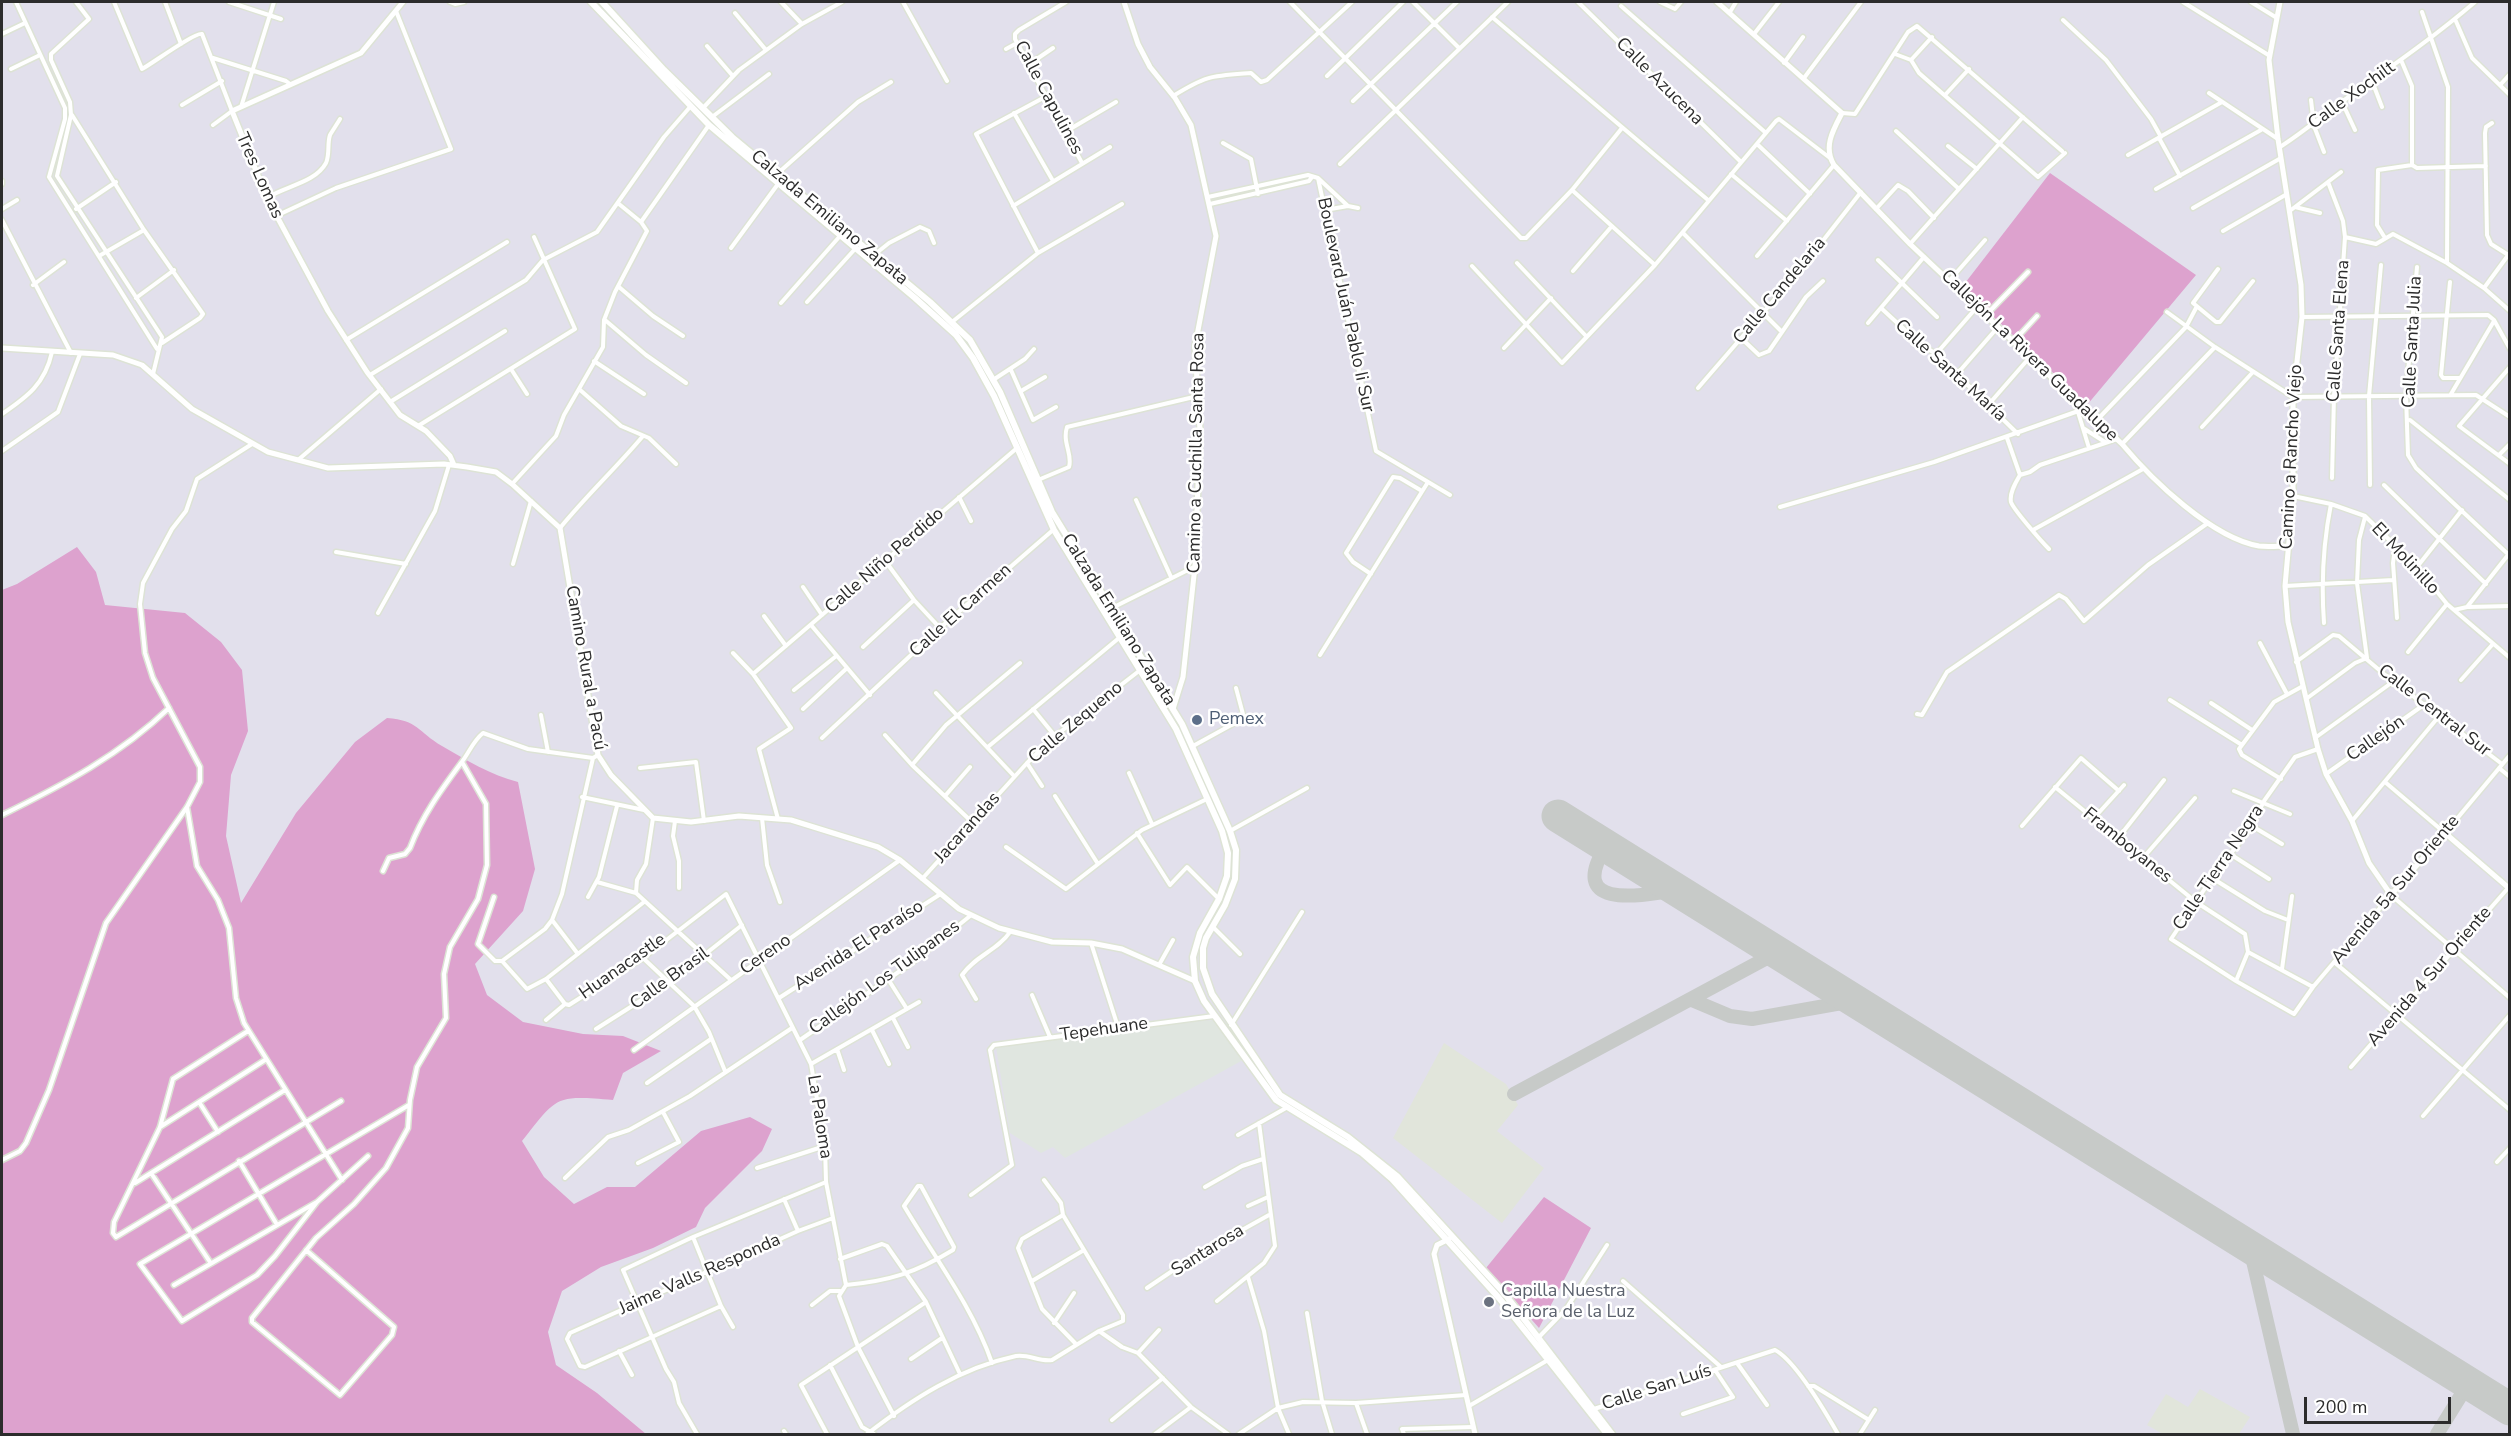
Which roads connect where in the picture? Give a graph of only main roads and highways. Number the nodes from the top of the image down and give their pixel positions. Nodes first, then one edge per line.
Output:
1 (591, 2) edge
2 (602, 2) edge
3 (645, 54) junction
4 (661, 72) junction
5 (1122, 635) junction
6 (1203, 968) junction
7 (1193, 969) junction
8 (1584, 1401) junction
9 (1607, 1434) edge
10 (1612, 1434) edge

1 - 3 main road
2 - 3 main road
3 - 4 main road
4 - 5 main road, Calzada Emiliano Zapata
4 - 5 main road, Calzada Emiliano Zapata
5 - 6 main road, Calzada Emiliano Zapata
5 - 7 main road, Calzada Emiliano Zapata
6 - 7 main road
6 - 8 main road, Calzada Emiliano Zapata
7 - 8 main road, Calzada Emiliano Zapata
8 - 9 main road, Calzada Emiliano Zapata
8 - 10 main road, Calzada Emiliano Zapata

